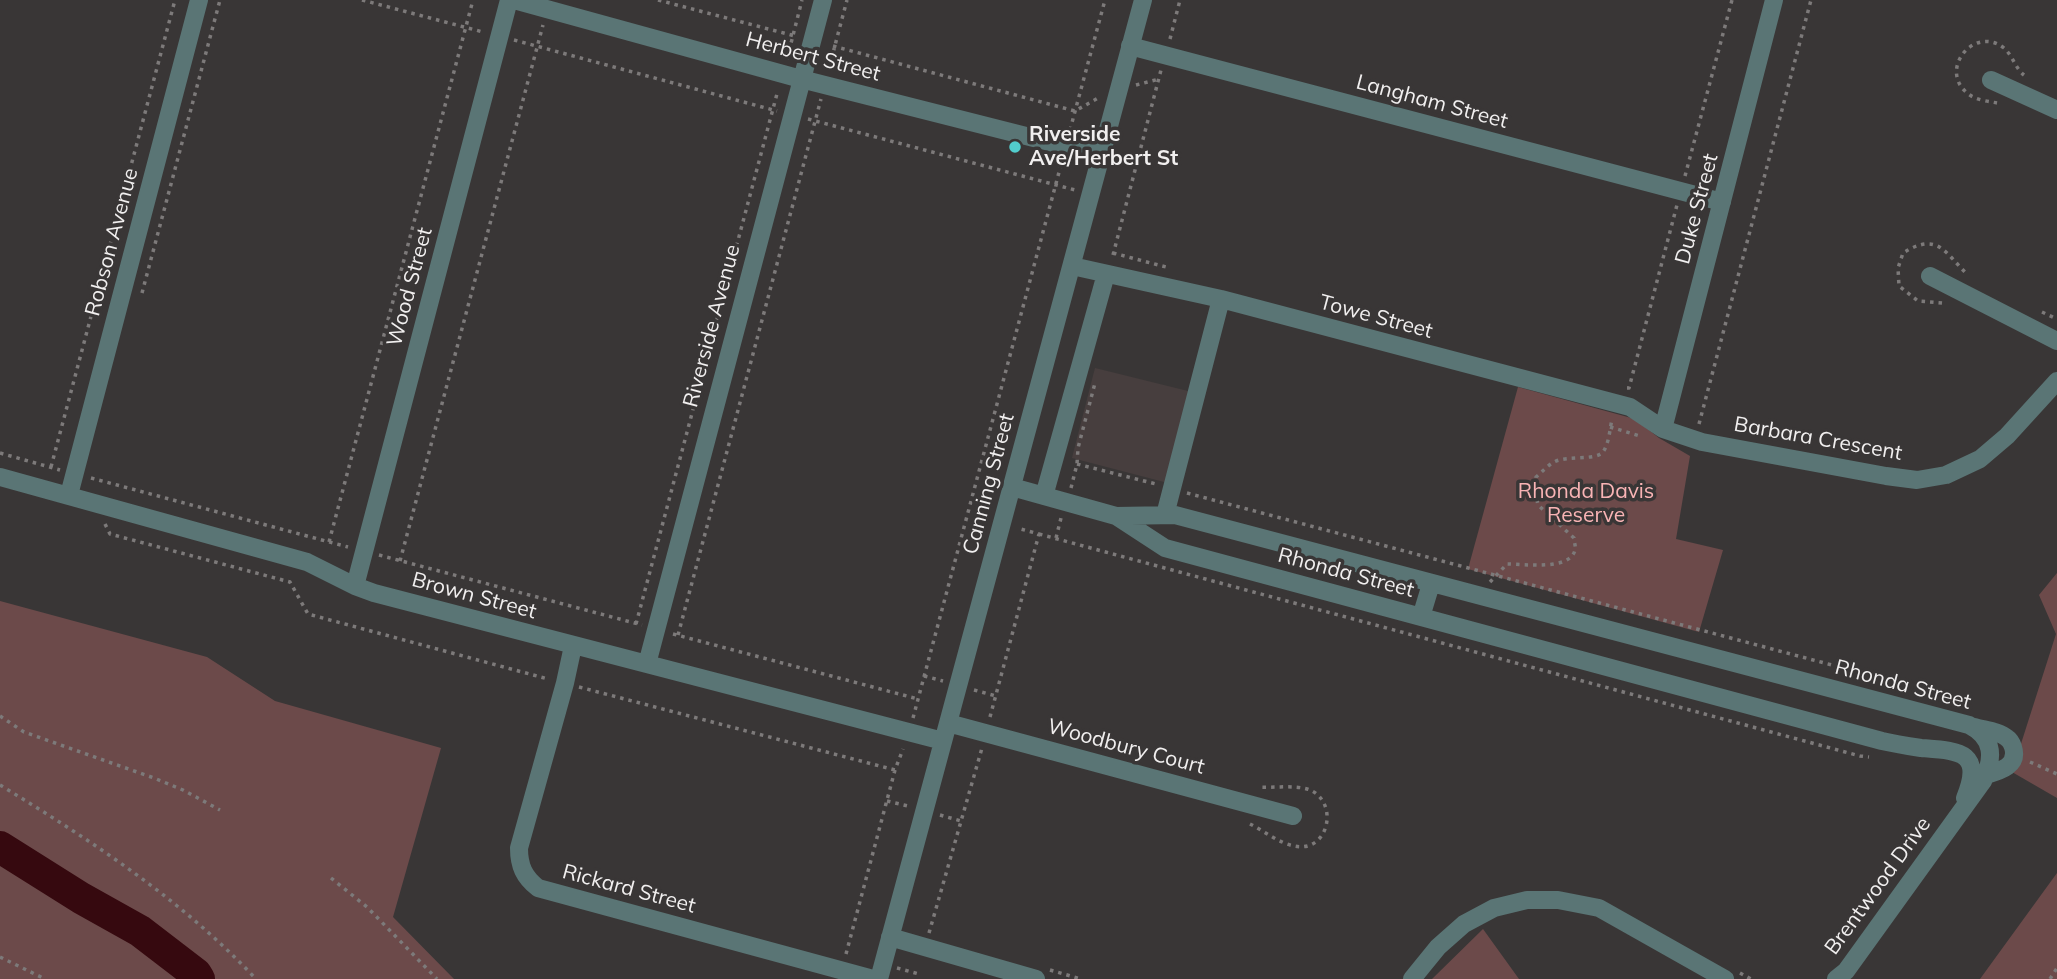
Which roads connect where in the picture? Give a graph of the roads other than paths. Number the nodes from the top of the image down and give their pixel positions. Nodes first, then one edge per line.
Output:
1 (199, 0) edge
2 (509, 0) edge
3 (514, 0) edge
4 (823, 0) edge
5 (1143, 0) edge
6 (1774, 0) edge
7 (1130, 46) junction
8 (801, 79) junction
9 (1991, 80) dead end
10 (2057, 110) edge
11 (1101, 155) junction
12 (1722, 202) junction
13 (1072, 266) junction
14 (1106, 274) junction
15 (1930, 276) dead end
16 (1220, 299) junction
17 (2057, 341) edge
18 (2057, 381) edge
19 (1656, 434) junction
20 (0, 477) edge
21 (1012, 487) junction
22 (69, 495) junction
23 (1044, 496) junction
24 (1165, 515) junction
25 (1116, 516) junction
26 (1431, 584) junction
27 (355, 586) junction
28 (1421, 617) junction
29 (573, 646) junction
30 (647, 664) junction
31 (948, 723) junction
32 (1969, 725) junction
33 (943, 741) junction
34 (1986, 775) junction
35 (1293, 816) dead end
36 (1954, 820) junction
37 (890, 937) junction
38 (878, 974) edge
39 (1732, 976) edge
40 (1036, 979) edge
41 (1412, 979) edge
42 (1836, 979) edge

1 - 22 street, Robson Avenue
2 - 27 street, Wood Street
3 - 8 street, Herbert Street
4 - 8 street, Riverside Avenue
5 - 7 street, Canning Street
6 - 12 street, Duke Street
7 - 11 street, Canning Street
7 - 12 street, Langham Street
8 - 11 street, Herbert Street
8 - 30 street, Riverside Avenue
9 - 10 street
11 - 13 street, Canning Street
12 - 19 street, Duke Street
13 - 14 street, Towe Street
13 - 21 street, Canning Street
14 - 16 street, Towe Street
14 - 23 street
15 - 17 street
16 - 19 street, Towe Street
16 - 24 street
18 - 19 street, Barbara Crescent
20 - 22 street, Brown Street
21 - 23 street, Rhonda Street
21 - 31 street, Canning Street
22 - 27 street, Brown Street
23 - 25 street, Rhonda Street
24 - 25 street, Rhonda Street
24 - 26 street, Rhonda Street
25 - 28 street, Rhonda Street
26 - 28 street
26 - 32 street, Rhonda Street
27 - 29 street, Brown Street
28 - 36 street, Rhonda Street
29 - 30 street, Brown Street
29 - 38 street, Rickard Street
30 - 33 street, Brown Street
31 - 33 street, Canning Street
31 - 35 street, Woodbury Court
32 - 34 street, Rhonda Street
32 - 34 street
33 - 37 street, Canning Street
34 - 36 street
36 - 42 street, Brentwood Drive
37 - 38 street, Canning Street
37 - 40 street
39 - 41 street

